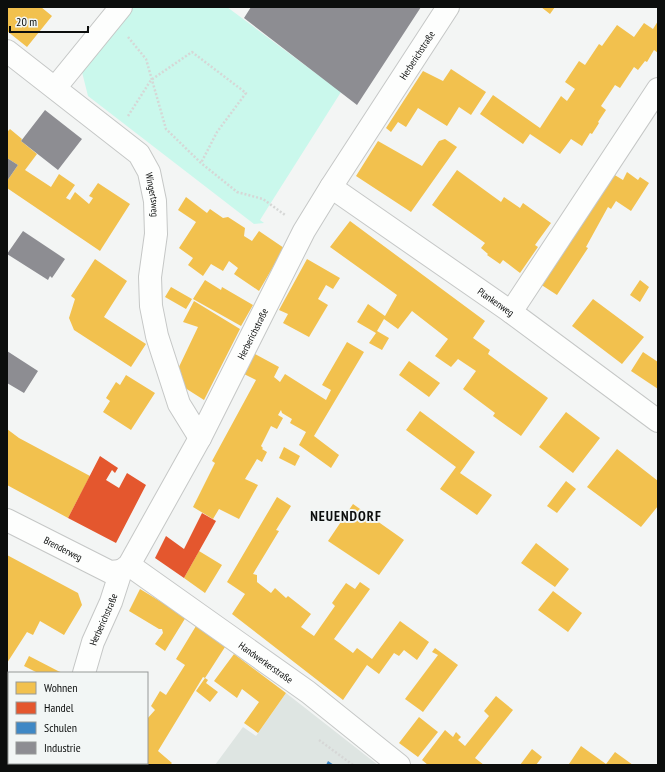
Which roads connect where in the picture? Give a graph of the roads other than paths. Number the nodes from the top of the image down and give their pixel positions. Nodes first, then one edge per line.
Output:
1 (448, 7) edge
2 (117, 12) edge
3 (7, 51) edge
4 (55, 88) junction
5 (658, 88) edge
6 (331, 187) junction
7 (511, 312) junction
8 (658, 421) edge
9 (200, 438) junction
10 (7, 520) edge
11 (125, 568) junction
12 (84, 672) edge
13 (399, 765) edge

1 - 6 street, Herberichstraße
2 - 4 street
3 - 4 street, Wingertsweg
4 - 9 street, Wingertsweg
5 - 7 street
6 - 7 street, Plankenweg
6 - 9 street, Herberichstraße
7 - 8 street, Plankenweg
9 - 11 street, Herberichstraße
10 - 11 street, Brenderweg
11 - 12 street, Herberichstraße
11 - 13 street, Handwerkerstraße

